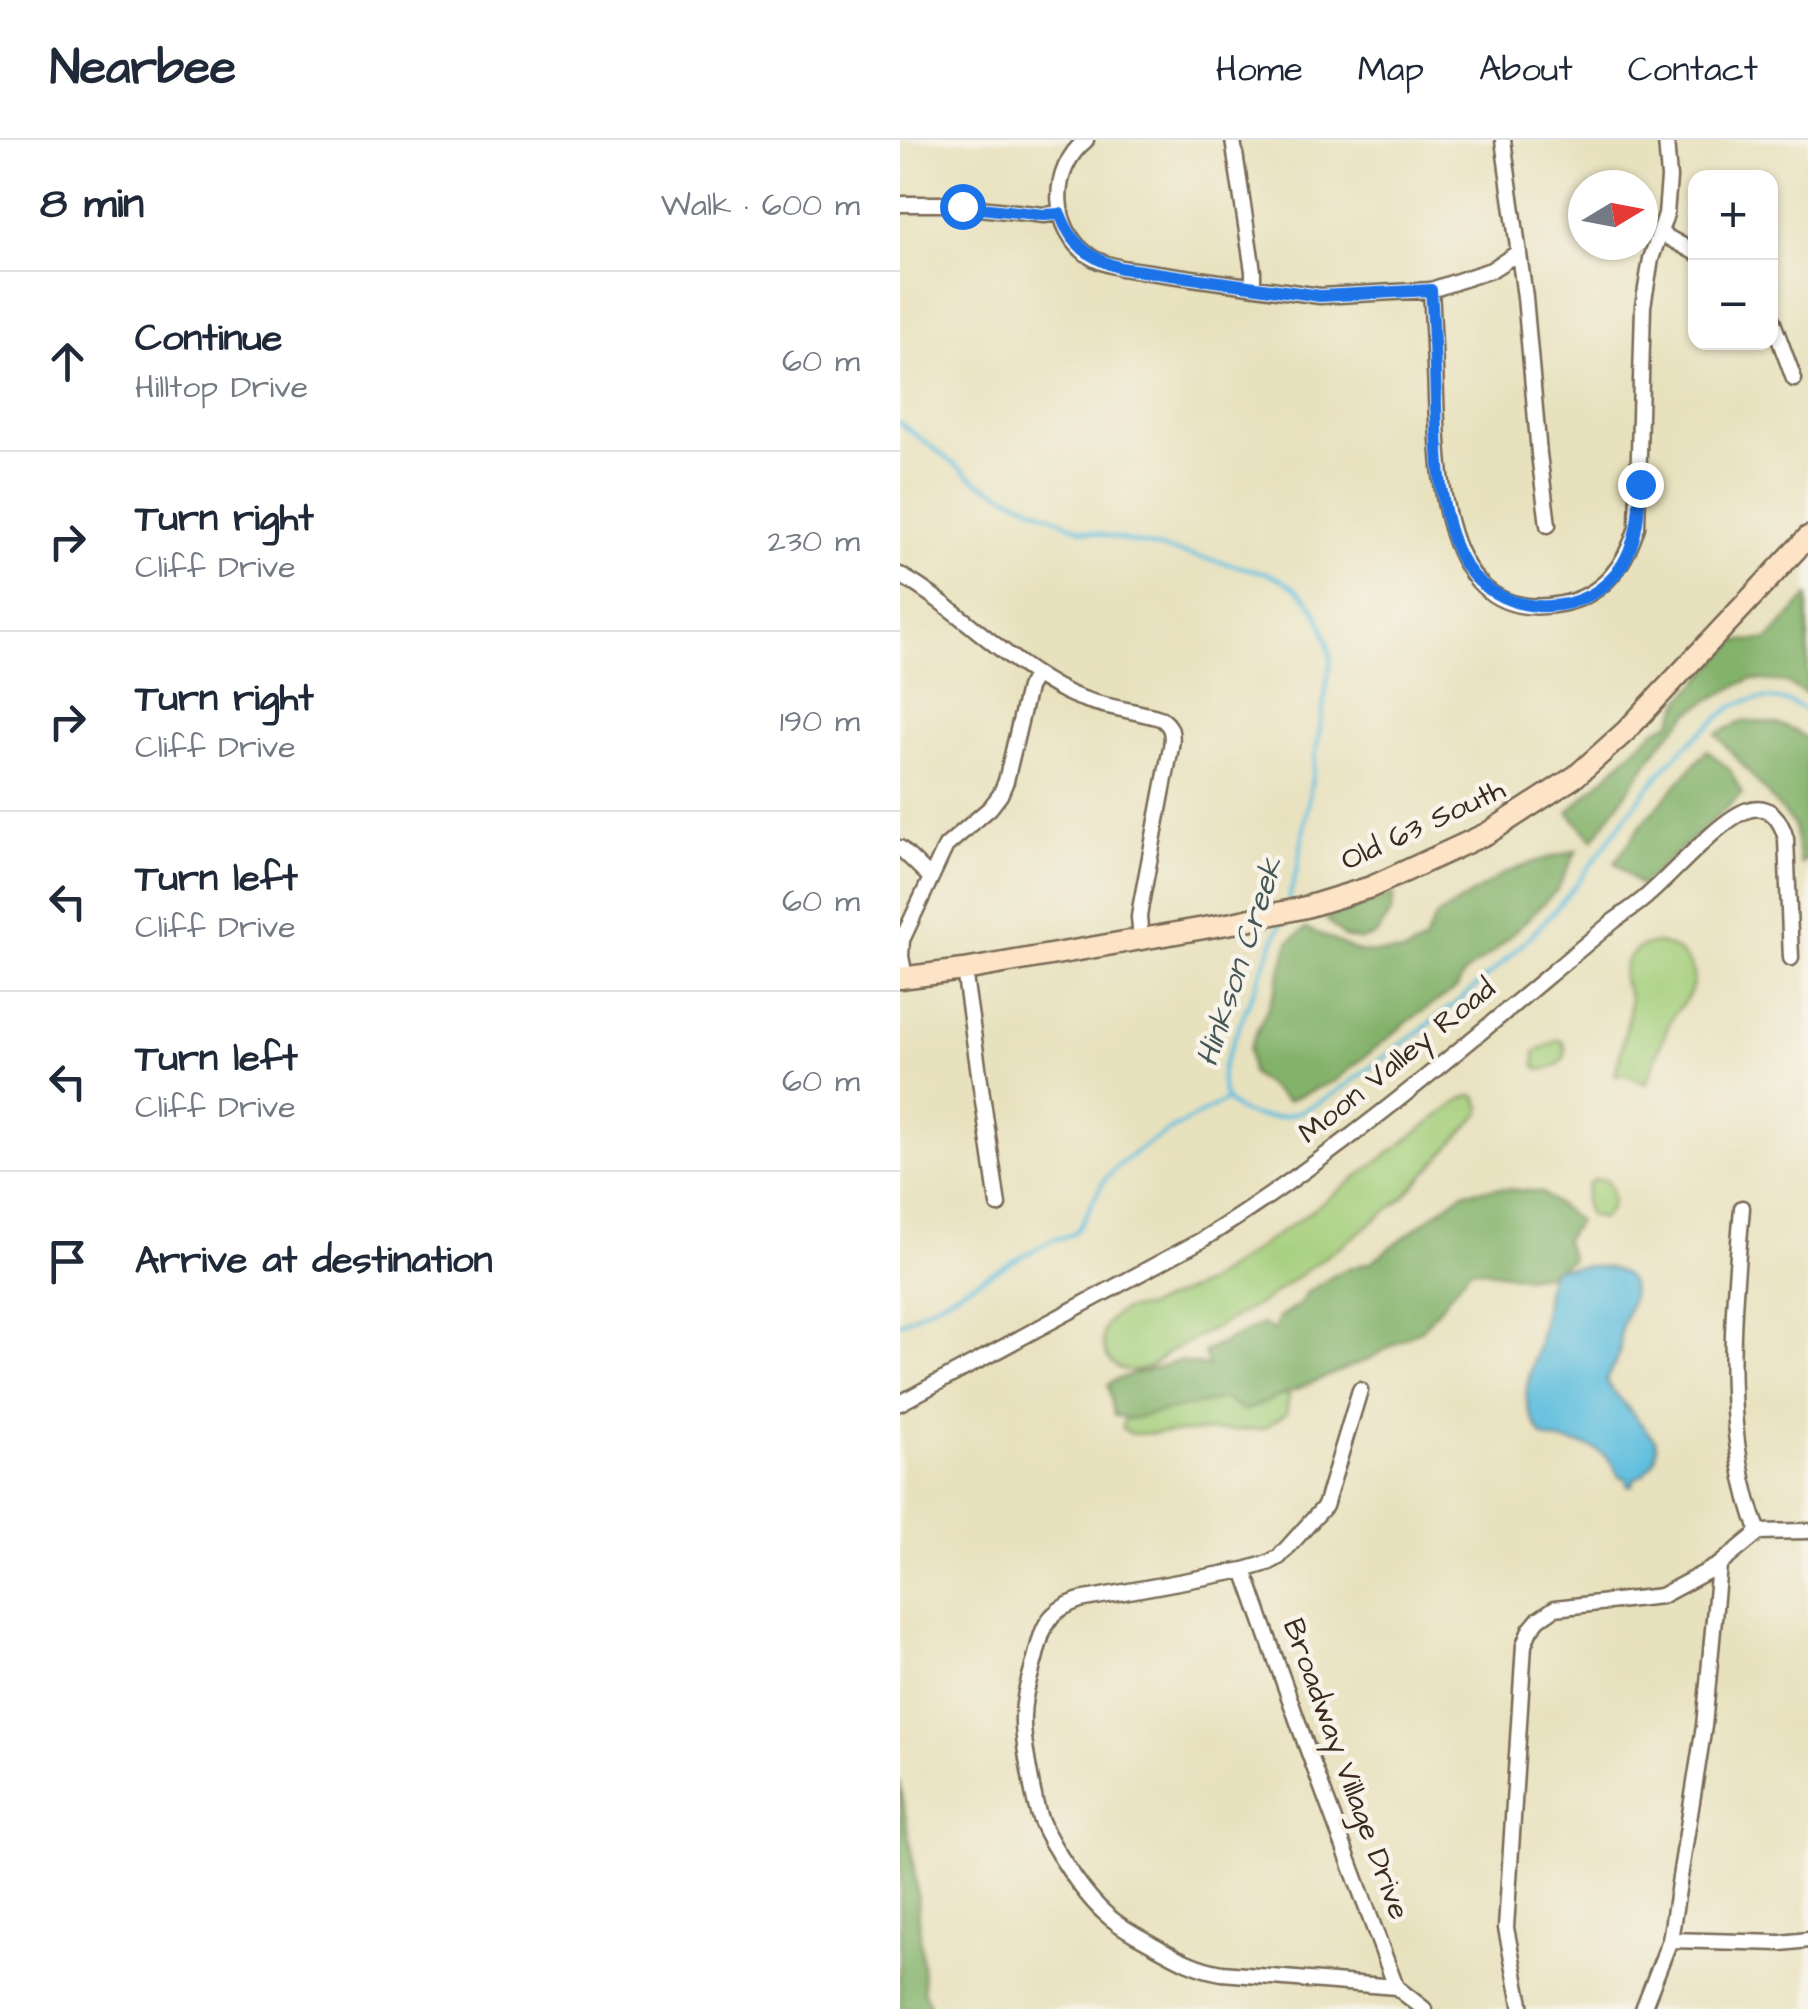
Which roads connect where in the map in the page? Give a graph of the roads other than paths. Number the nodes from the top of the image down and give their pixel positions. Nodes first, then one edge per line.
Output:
1 (1086, 140) edge
2 (1232, 140) edge
3 (1502, 140) edge
4 (1666, 140) edge
5 (900, 204) edge
6 (1060, 214) junction
7 (1660, 233) junction
8 (1688, 249) edge
9 (1519, 252) junction
10 (1253, 286) junction
11 (1431, 290) junction
12 (1778, 338) edge
13 (1794, 379) dead end
14 (1548, 525) dead end
15 (1808, 538) edge
16 (900, 576) edge
17 (1035, 675) junction
18 (900, 848) edge
19 (931, 878) junction
20 (1140, 938) junction
21 (1791, 958) dead end
22 (964, 970) junction
23 (903, 978) edge
24 (998, 1204) dead end
25 (1742, 1208) dead end
26 (1360, 1390) dead end
27 (900, 1402) edge
28 (1808, 1531) edge
29 (1760, 1532) junction
30 (1719, 1566) junction
31 (1244, 1570) junction
32 (1670, 1940) junction
33 (1808, 1940) edge
34 (1396, 1986) junction
35 (1424, 2009) edge
36 (1522, 2009) edge
37 (1643, 2009) edge

1 - 6 street
2 - 10 street
3 - 9 street
4 - 7 street
5 - 6 street
6 - 10 street
7 - 8 street
7 - 11 street
9 - 11 street
9 - 14 street
10 - 11 street
12 - 13 street
15 - 20 main road, Old 63 South
16 - 17 street
17 - 19 street
17 - 20 street
18 - 19 street
19 - 23 street
20 - 22 main road, Old 63 South
21 - 27 street, Moon Valley Road
22 - 23 main road, Old 63 South
22 - 24 street
25 - 29 street
26 - 31 street
28 - 29 street
29 - 30 street
30 - 32 street
30 - 36 street
31 - 34 street, Broadway Village Drive
31 - 34 street
32 - 33 street
32 - 37 street
34 - 35 street

